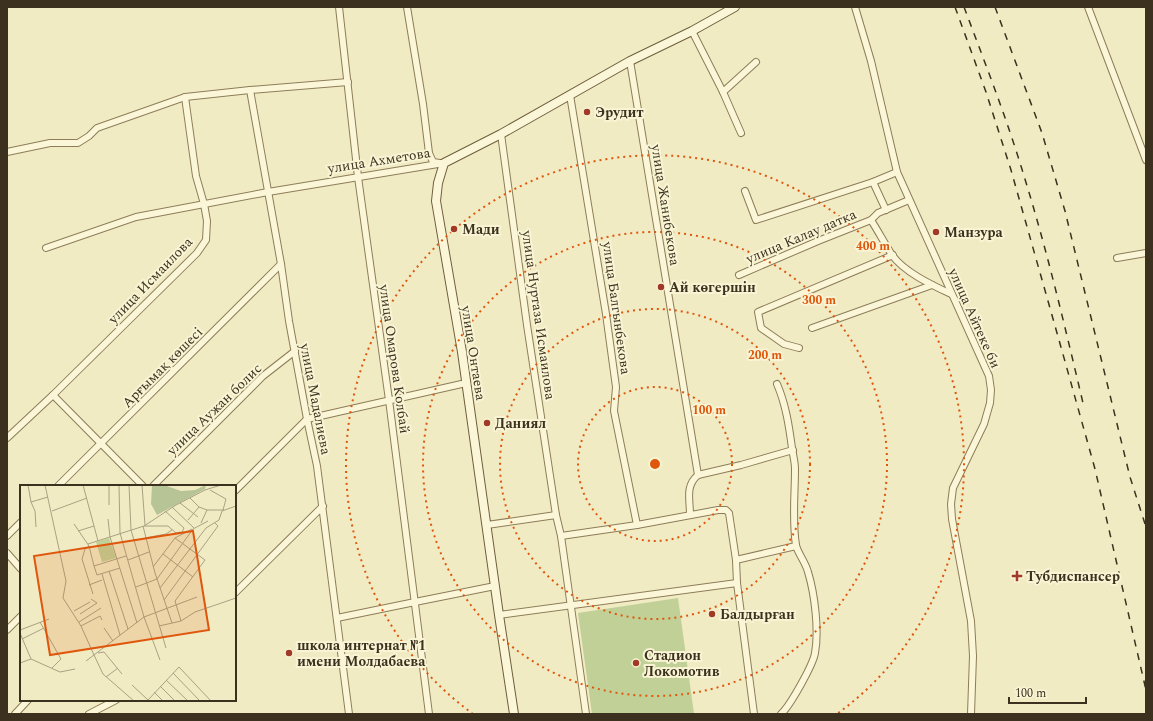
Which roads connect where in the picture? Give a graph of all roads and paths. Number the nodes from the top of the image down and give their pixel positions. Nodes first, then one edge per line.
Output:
1 (339, 7) edge
2 (407, 7) edge
3 (735, 7) edge
4 (855, 7) edge
5 (1088, 7) edge
6 (692, 31) junction
7 (630, 61) junction
8 (756, 62) dead end
9 (348, 82) junction
10 (250, 90) junction
11 (723, 92) junction
12 (570, 95) junction
13 (185, 97) junction
14 (741, 133) dead end
15 (501, 134) junction
16 (7, 152) edge
17 (1146, 160) edge
18 (444, 164) junction
19 (897, 172) junction
20 (358, 177) junction
21 (873, 182) junction
22 (745, 191) dead end
23 (268, 192) junction
24 (909, 200) junction
25 (204, 204) junction
26 (886, 210) junction
27 (871, 220) junction
28 (46, 248) dead end
29 (1146, 252) edge
30 (892, 255) junction
31 (1117, 258) dead end
32 (282, 264) junction
33 (739, 275) dead end
34 (932, 285) junction
35 (951, 294) junction
36 (812, 328) dead end
37 (799, 348) dead end
38 (295, 351) junction
39 (466, 383) junction
40 (777, 384) dead end
41 (52, 396) junction
42 (389, 400) junction
43 (307, 419) junction
44 (7, 438) edge
45 (102, 444) junction
46 (793, 450) junction
47 (698, 475) junction
48 (59, 485) edge
49 (142, 485) edge
50 (154, 485) edge
51 (236, 490) edge
52 (323, 506) junction
53 (556, 515) junction
54 (690, 515) junction
55 (20, 523) edge
56 (486, 525) junction
57 (637, 525) junction
58 (7, 536) edge
59 (561, 536) junction
60 (796, 546) junction
61 (7, 553) edge
62 (736, 560) junction
63 (20, 568) edge
64 (737, 583) junction
65 (236, 584) edge
66 (495, 586) junction
67 (240, 588) junction
68 (236, 592) edge
69 (415, 602) junction
70 (570, 605) junction
71 (499, 615) junction
72 (20, 617) edge
73 (338, 618) junction
74 (7, 630) edge
75 (27, 701) edge
76 (114, 701) edge
77 (15, 714) edge
78 (89, 714) edge
79 (349, 714) edge
80 (430, 714) edge
81 (514, 714) edge
82 (586, 714) edge
83 (754, 714) edge
84 (781, 714) edge
85 (971, 714) edge

1 - 9 street, улица Омарова Колбай
2 - 18 street
3 - 6 main road, улица Ахметова
4 - 19 street, улица Айтеке би
5 - 17 street
6 - 7 main road, улица Ахметова
6 - 11 street
7 - 12 main road, улица Ахметова
7 - 47 street, улица Жанибекова
8 - 11 street
9 - 10 street
9 - 20 street, улица Омарова Колбай
10 - 13 street
10 - 23 street, улица Мадалиева
11 - 14 street
12 - 15 main road, улица Ахметова
12 - 57 street, улица Балгынбекова
13 - 16 street
13 - 25 street, улица Исмаилова
15 - 18 main road, улица Ахметова
15 - 53 street, улица Нуртаза Исмаилова
18 - 20 street, улица Ахметова
18 - 39 main road, улица Онтаева
19 - 21 street, улица Калау датка
19 - 24 street, улица Айтеке би
20 - 23 street, улица Ахметова
20 - 42 street, улица Омарова Колбай
21 - 22 street, улица Калау датка
21 - 26 street
23 - 25 street, улица Ахметова
23 - 32 street, улица Мадалиева
24 - 26 street, улица Калау датка
24 - 35 street, улица Айтеке би
25 - 28 street, улица Ахметова
25 - 41 street, улица Исмаилова
26 - 27 street, улица Калау датка
27 - 30 street, улица Калау датка
27 - 33 street, улица Калау датка
29 - 31 street
30 - 34 street, улица Калау датка
30 - 37 street
32 - 38 street, улица Мадалиева
32 - 45 street, Арғымақ көшесі
34 - 35 street, улица Калау датка
34 - 36 street
35 - 85 street, улица Айтеке би
38 - 43 street, улица Мадалиева
38 - 50 street, улица Аужан болис
39 - 42 street
39 - 56 main road, улица Онтаева
40 - 46 street
41 - 44 street, улица Исмаилова
41 - 45 street
42 - 43 street
42 - 69 street, улица Омарова Колбай
43 - 51 street
43 - 52 street, улица Мадалиева
45 - 48 street, Арғымақ көшесі
45 - 49 street
46 - 47 street
46 - 60 street
47 - 54 street
52 - 67 street
52 - 73 street, улица Мадалиева
53 - 56 street
53 - 59 street, улица Нуртаза Исмаилова
54 - 57 street
54 - 62 street
55 - 58 street
56 - 66 main road, улица Онтаева
57 - 59 street
59 - 70 street, улица Нуртаза Исмаилова
60 - 62 street
60 - 84 street
61 - 63 street
62 - 64 street
64 - 70 street
64 - 83 street
65 - 67 street
66 - 69 street
66 - 71 main road, улица Онтаева
67 - 68 street
69 - 73 street
69 - 80 street, улица Омарова Колбай
70 - 71 street
70 - 82 street, улица Нуртаза Исмаилова
71 - 81 main road, улица Онтаева
72 - 74 street
73 - 79 street, улица Мадалиева
75 - 77 street
76 - 78 street

